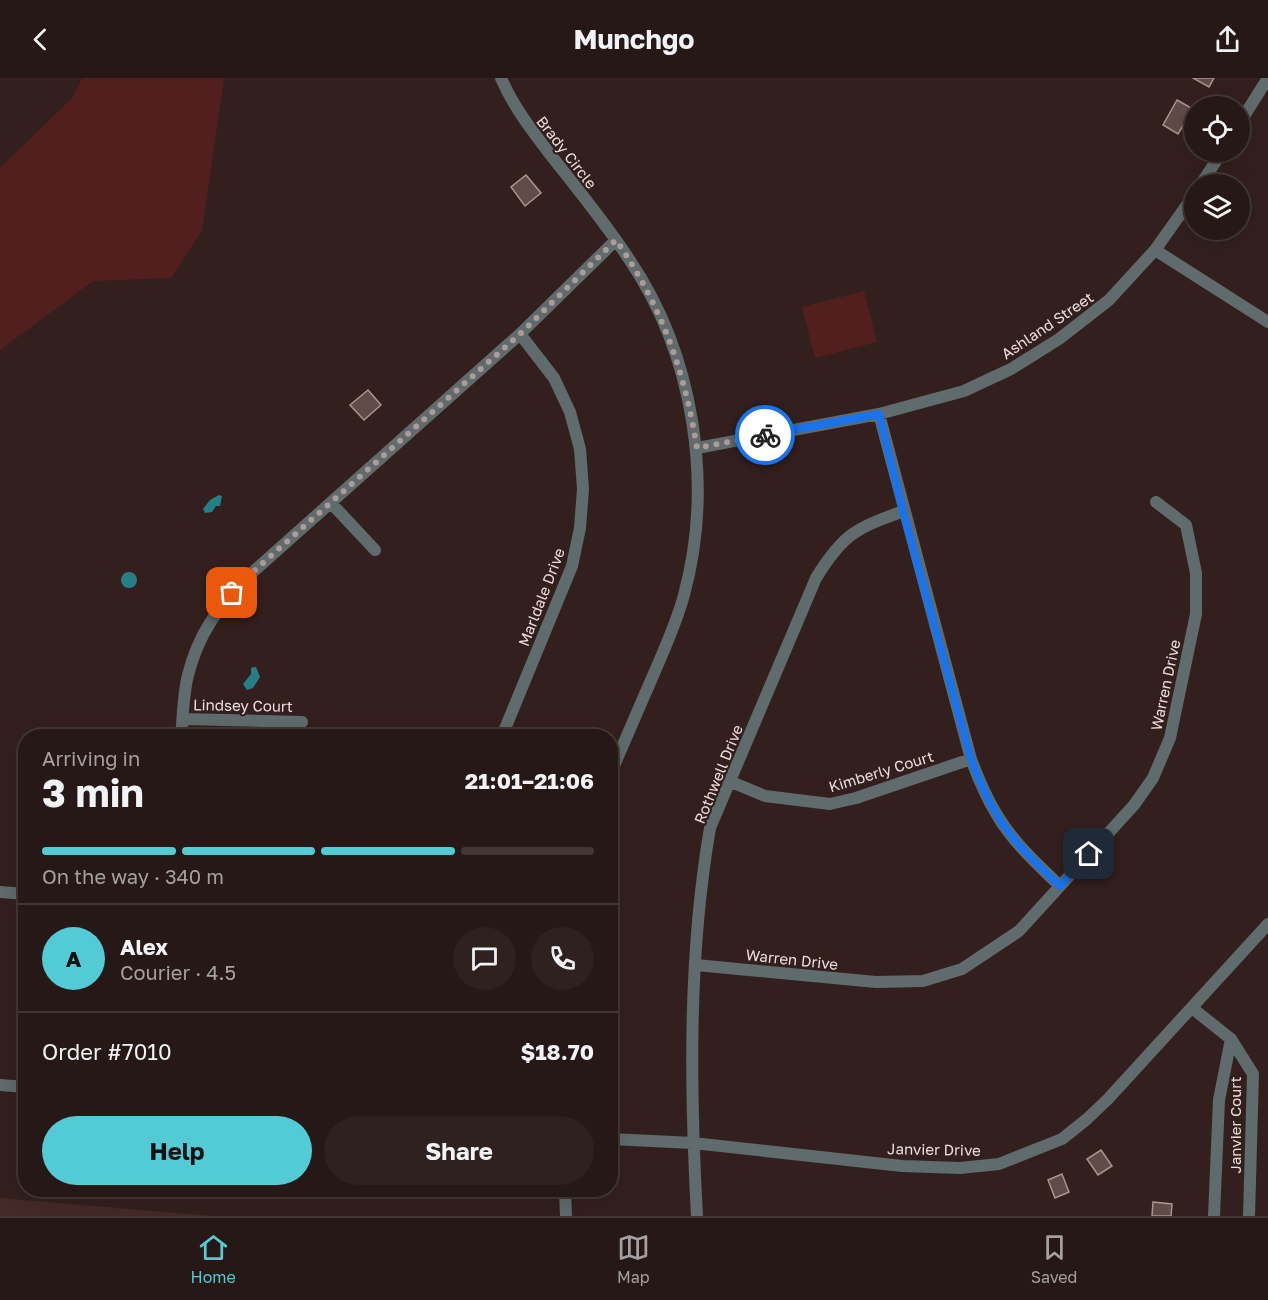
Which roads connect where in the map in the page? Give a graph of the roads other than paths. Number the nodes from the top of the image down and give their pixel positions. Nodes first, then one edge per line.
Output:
1 (501, 78) edge
2 (1268, 78) edge
3 (1250, 107) edge
4 (1184, 209) edge
5 (616, 240) junction
6 (1155, 250) junction
7 (1268, 322) edge
8 (520, 334) junction
9 (879, 414) junction
10 (697, 448) junction
11 (1156, 502) dead end
12 (331, 504) junction
13 (903, 511) junction
14 (375, 550) dead end
15 (183, 719) junction
16 (302, 722) dead end
17 (182, 729) edge
18 (505, 729) edge
19 (618, 757) edge
20 (971, 759) junction
21 (729, 782) junction
22 (1060, 886) junction
23 (0, 892) edge
24 (18, 893) edge
25 (1268, 924) edge
26 (696, 965) junction
27 (1192, 1008) junction
28 (1231, 1040) junction
29 (0, 1085) edge
30 (18, 1086) edge
31 (618, 1139) edge
32 (693, 1143) junction
33 (565, 1197) edge
34 (566, 1216) edge
35 (697, 1216) edge
36 (1214, 1216) edge
37 (1249, 1216) edge

1 - 5 street, Brady Circle
2 - 3 street
4 - 6 street, Ashland Street
5 - 8 street
5 - 10 street, Brady Circle
6 - 7 street
6 - 9 street, Ashland Street
8 - 12 street
8 - 18 street, Marldale Drive
9 - 10 street, Ashland Street
9 - 13 street
10 - 19 street, Brady Circle
11 - 22 street, Warren Drive
12 - 14 street
12 - 15 street
13 - 20 street
13 - 21 street, Rothwell Drive
15 - 16 street, Lindsey Court
15 - 17 street
20 - 21 street, Kimberly Court
20 - 22 street
21 - 26 street, Rothwell Drive
22 - 26 street, Warren Drive
23 - 24 street
25 - 27 street, Janvier Drive
26 - 32 street, Rothwell Drive
27 - 28 street, Janvier Court
27 - 32 street, Janvier Drive
28 - 36 street, Janvier Court
28 - 37 street, Janvier Court
29 - 30 street
31 - 32 street, Janvier Drive
32 - 35 street, Rothwell Drive
33 - 34 street

